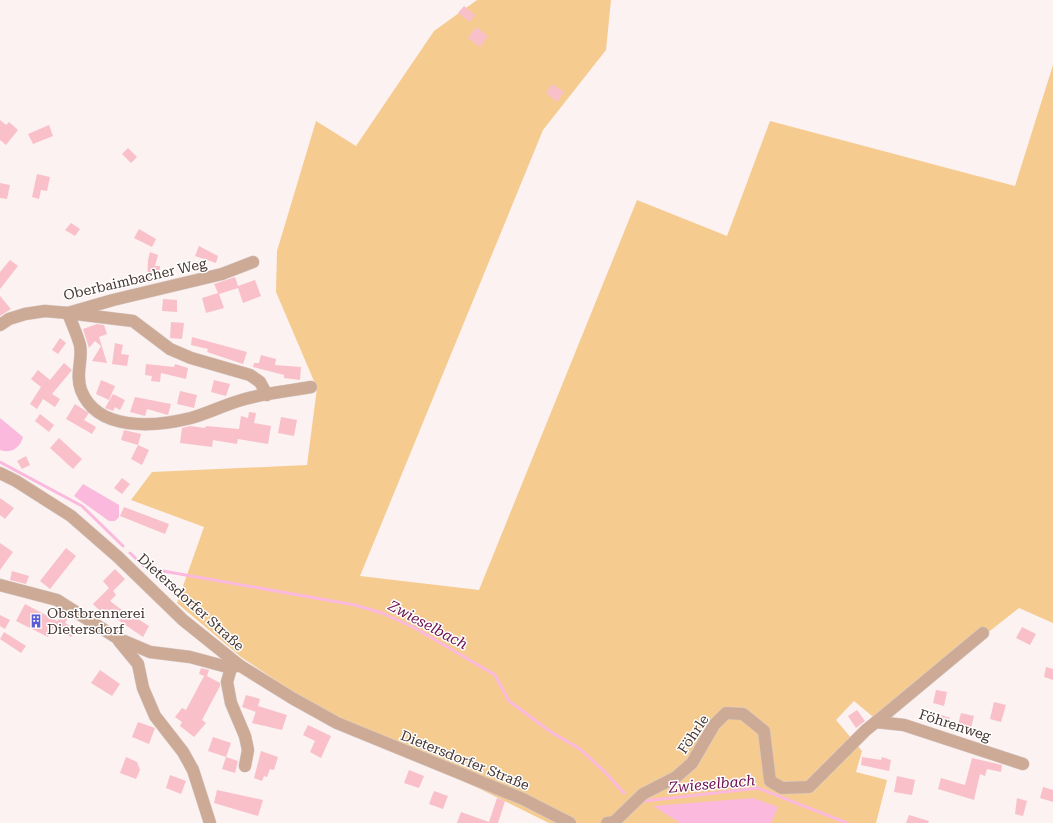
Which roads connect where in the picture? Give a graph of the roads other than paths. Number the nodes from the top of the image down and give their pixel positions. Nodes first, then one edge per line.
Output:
1 (253, 262) dead end
2 (68, 313) junction
3 (0, 324) edge
4 (310, 387) dead end
5 (267, 395) junction
6 (0, 473) edge
7 (0, 585) edge
8 (983, 633) dead end
9 (116, 638) junction
10 (150, 652) junction
11 (138, 664) junction
12 (235, 666) junction
13 (876, 722) junction
14 (1023, 764) dead end
15 (245, 766) dead end
16 (770, 780) joint
17 (210, 823) edge
18 (570, 823) edge
19 (607, 823) edge

1 - 2 street, Oberbaimbacher Weg
2 - 3 street, Oberbaimbacher Weg
2 - 5 street
2 - 5 street
4 - 5 street
6 - 12 street, Dietersdorfer Straße
7 - 9 street
8 - 13 street, Föhrenweg
9 - 10 street
9 - 11 street
10 - 11 street
10 - 12 street
11 - 17 street
12 - 15 street
12 - 18 street, Dietersdorfer Straße
13 - 14 street, Föhrenweg
13 - 16 street, Föhrenweg
16 - 19 street, Föhrle

